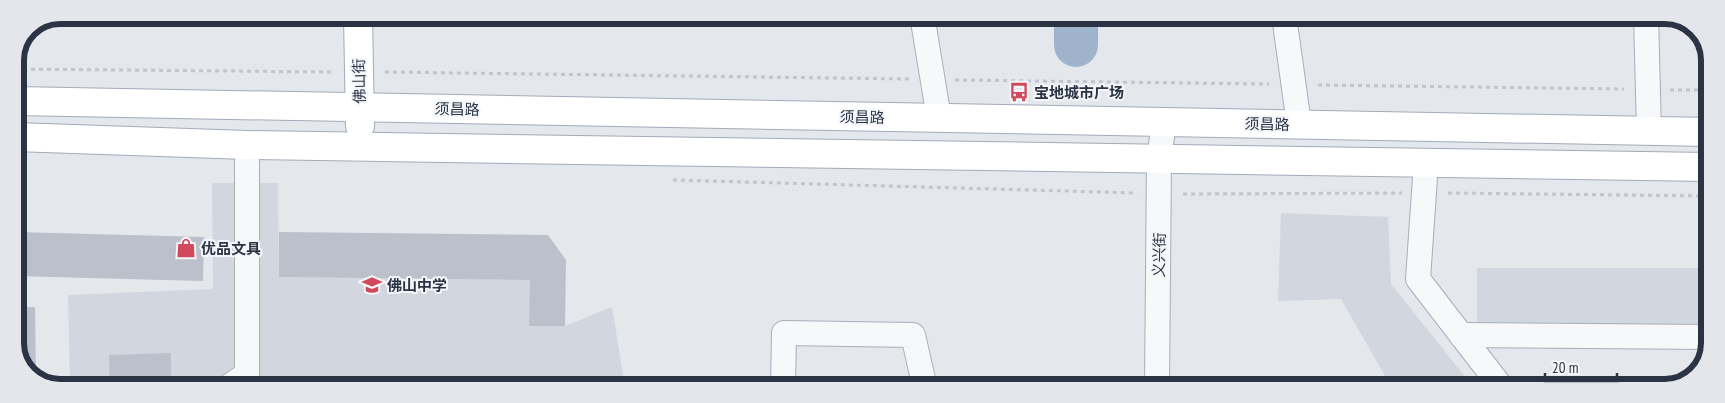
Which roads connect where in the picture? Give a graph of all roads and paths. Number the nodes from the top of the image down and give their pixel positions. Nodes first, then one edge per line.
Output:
1 (358, 24) edge
2 (923, 24) edge
3 (1285, 24) edge
4 (1646, 24) edge
5 (24, 69) edge
6 (359, 72) junction
7 (932, 80) junction
8 (1293, 85) junction
9 (1648, 89) junction
10 (1701, 90) edge
11 (24, 101) edge
12 (359, 107) junction
13 (939, 118) junction
14 (1164, 122) junction
15 (1299, 124) junction
16 (1650, 131) junction
17 (1701, 132) edge
18 (24, 138) edge
19 (247, 145) junction
20 (362, 147) junction
21 (1160, 158) junction
22 (1426, 163) junction
23 (1701, 167) edge
24 (672, 180) dead end
25 (1425, 193) junction
26 (1159, 194) junction
27 (1701, 196) edge
28 (1461, 335) junction
29 (1701, 337) edge
30 (240, 379) edge
31 (783, 379) edge
32 (923, 379) edge
33 (1157, 379) edge
34 (1495, 379) edge

1 - 6 main road, 佛山街
2 - 7 street
3 - 8 street
4 - 9 street
5 - 6 path
6 - 7 path
6 - 12 main road, 佛山街
7 - 8 path
7 - 13 street
8 - 9 path
8 - 15 street
9 - 10 path
9 - 16 street
11 - 12 main road, 须昌路
12 - 13 main road, 须昌路
12 - 20 main road, 佛山街
13 - 14 main road, 须昌路
14 - 15 main road, 须昌路
14 - 21 street, 义兴街
15 - 16 main road, 须昌路
16 - 17 main road, 须昌路
18 - 19 main road
19 - 20 main road
19 - 30 street
20 - 21 main road
21 - 22 main road
21 - 26 street, 义兴街
22 - 23 main road
22 - 25 street
24 - 26 path
25 - 26 path
25 - 27 path
25 - 28 street
26 - 33 street, 义兴街
28 - 29 street
28 - 34 street
31 - 32 street

